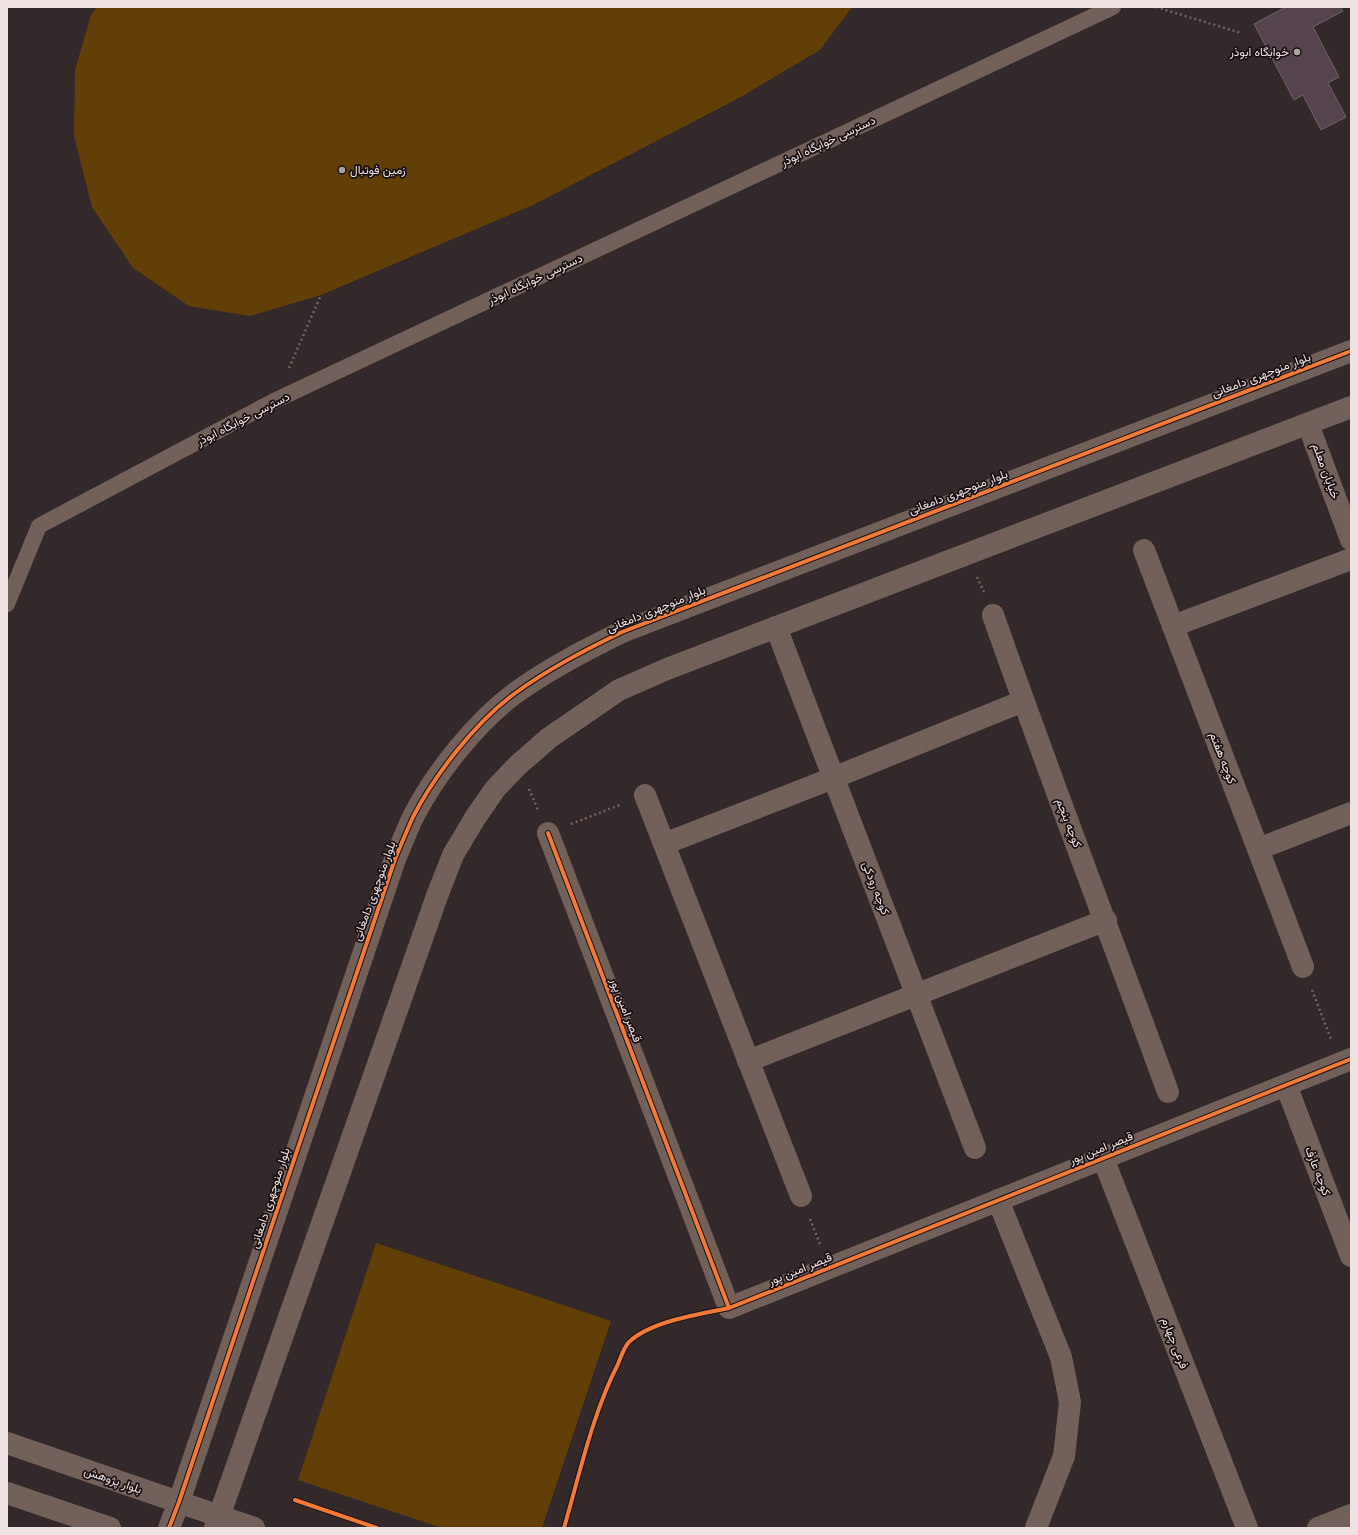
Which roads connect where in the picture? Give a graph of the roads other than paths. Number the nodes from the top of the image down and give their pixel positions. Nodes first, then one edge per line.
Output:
1 (1113, 7) edge
2 (1351, 351) edge
3 (1351, 407) edge
4 (1308, 424) junction
5 (1351, 540) edge
6 (1144, 550) dead end
7 (1351, 559) edge
8 (7, 604) edge
9 (992, 615) road end
10 (1173, 626) junction
11 (776, 627) junction
12 (1023, 701) junction
13 (833, 778) junction
14 (645, 795) road end
15 (1351, 813) edge
16 (548, 833) road end
17 (664, 844) junction
18 (1258, 849) junction
19 (1106, 920) junction
20 (1302, 967) road end
21 (917, 995) junction
22 (748, 1061) junction
23 (1346, 1061) edge
24 (1286, 1085) junction
25 (1168, 1092) dead end
26 (975, 1148) dead end
27 (1103, 1158) junction
28 (801, 1196) road end
29 (998, 1200) junction
30 (1351, 1256) edge
31 (7, 1443) edge
32 (7, 1493) edge
33 (179, 1502) junction
34 (1351, 1515) edge
35 (218, 1522) edge
36 (110, 1528) edge
37 (169, 1528) edge
38 (254, 1528) edge
39 (1036, 1528) edge
40 (1247, 1528) edge
41 (1318, 1528) edge

1 - 8 lane, دسترسی خوابگاه ابوذر
2 - 33 street, بلوار منوچهری دامغانی
3 - 4 street
4 - 5 street, خیابان معلم
4 - 11 street
6 - 10 street, کوچه هفتم
7 - 10 street
9 - 12 street, کوچه پنچم
10 - 18 street, کوچه هفتم
11 - 13 street, کوچه رودکی
11 - 35 street
12 - 13 street
12 - 19 street, کوچه پنچم
13 - 17 street
13 - 21 street, کوچه رودکی
14 - 17 street
15 - 18 street
16 - 29 street, قیصر امین پور
17 - 22 street
18 - 20 street, کوچه هفتم
19 - 21 street
19 - 25 street, کوچه پنچم
21 - 22 street
21 - 26 street, کوچه رودکی
22 - 28 street
23 - 24 street, قیصر امین پور
24 - 27 street, قیصر امین پور
24 - 30 street, کوچه عارف
27 - 29 street, قیصر امین پور
27 - 40 street, فرعی چهارم
29 - 39 street
31 - 33 street, بلوار پژوهش
32 - 36 street
33 - 35 street, بلوار پژوهش
33 - 37 street, بلوار منوچهری دامغانی
34 - 41 street
35 - 38 street, بلوار پژوهش

